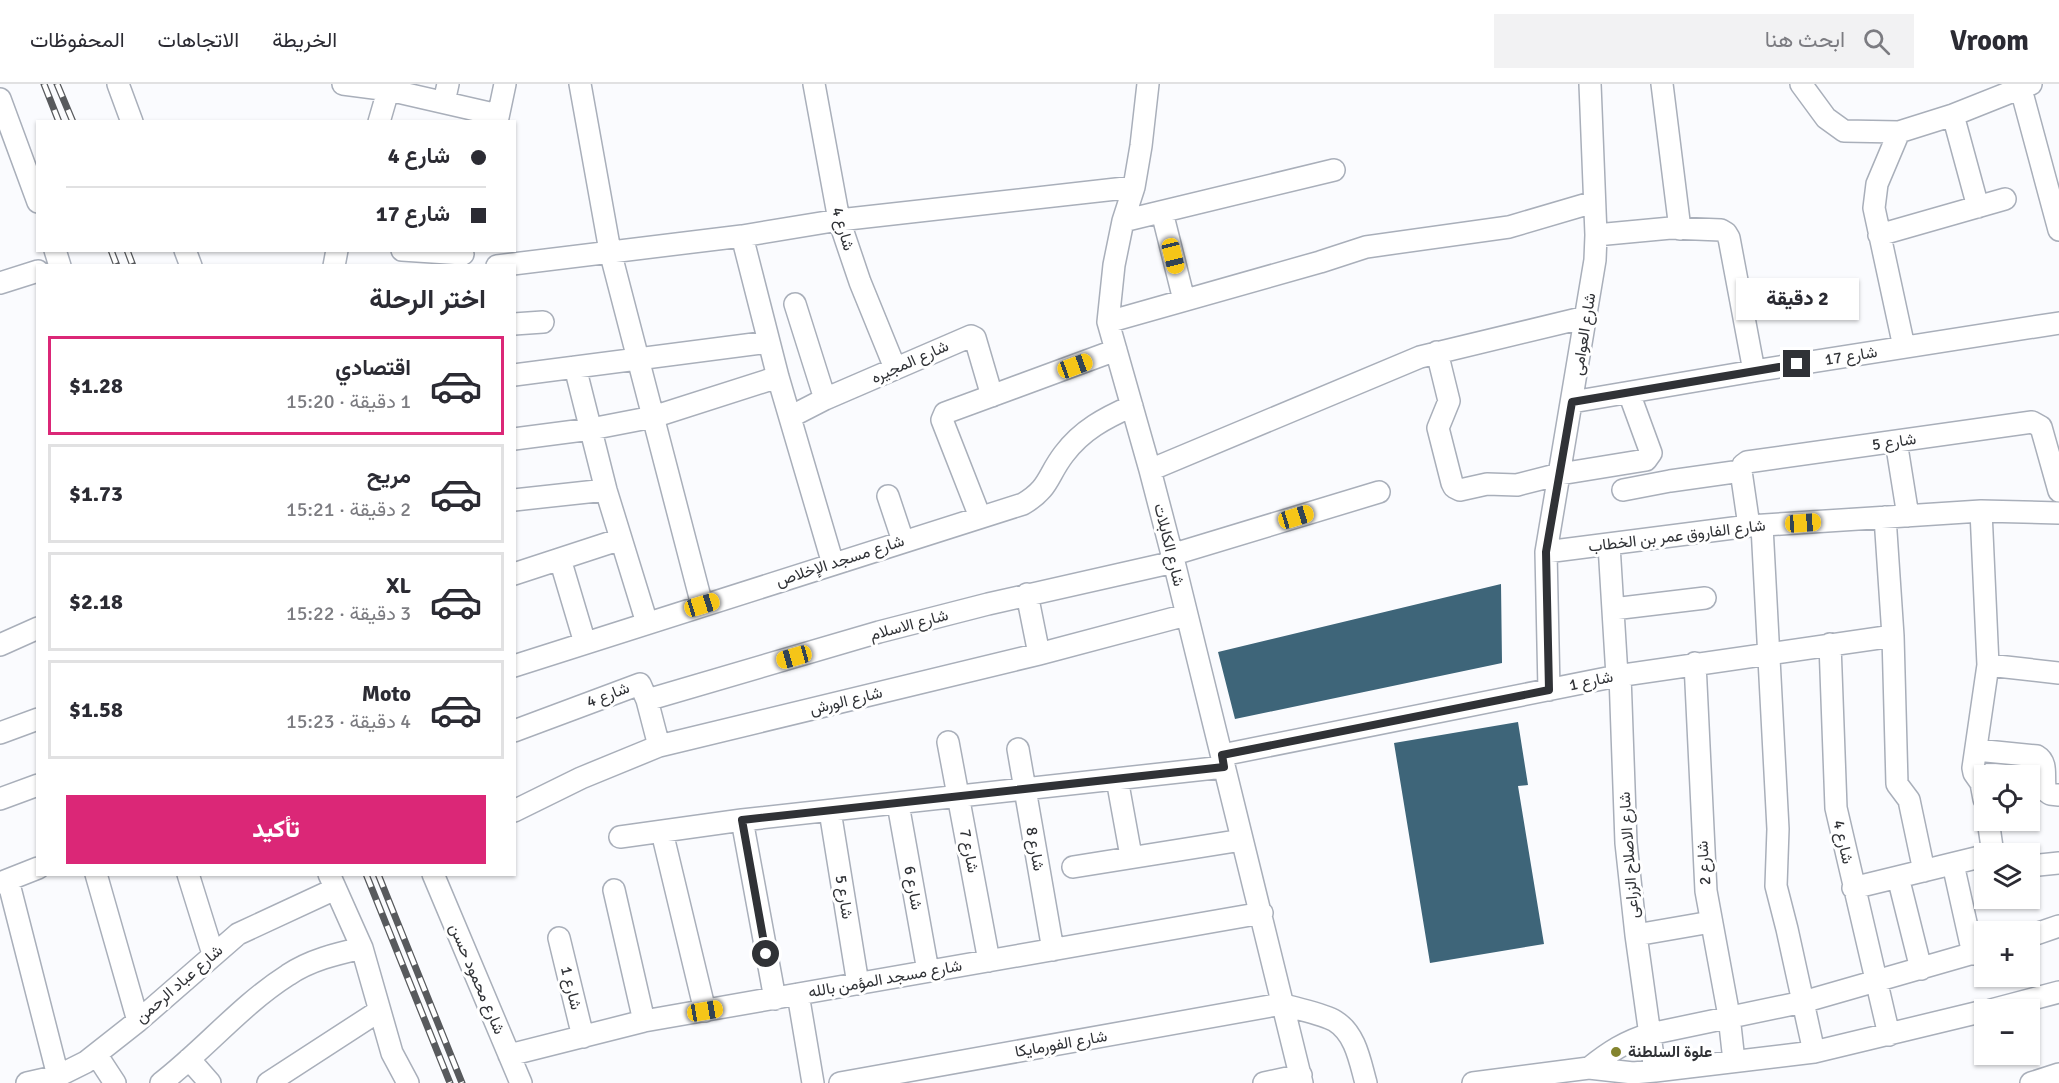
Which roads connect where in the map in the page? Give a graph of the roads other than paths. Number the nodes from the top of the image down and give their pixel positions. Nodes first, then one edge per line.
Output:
1 (118, 84) edge
2 (343, 84) edge
3 (505, 84) edge
4 (580, 84) edge
5 (814, 84) edge
6 (1148, 84) edge
7 (1590, 84) edge
8 (1662, 84) edge
9 (1801, 84) edge
10 (2026, 86) edge
11 (390, 87) edge
12 (446, 93) edge
13 (2, 111) edge
14 (1953, 115) junction
15 (498, 118) edge
16 (131, 120) edge
17 (380, 120) edge
18 (1899, 132) junction
19 (1334, 170) dead end
20 (1134, 187) junction
21 (36, 197) edge
22 (2005, 199) dead end
23 (1594, 202) junction
24 (1978, 207) junction
25 (1162, 212) junction
26 (838, 220) junction
27 (1123, 221) junction
28 (1680, 229) junction
29 (2059, 230) edge
30 (1596, 235) junction
31 (1879, 235) junction
32 (742, 236) junction
33 (610, 250) junction
34 (419, 252) edge
35 (462, 257) edge
36 (511, 264) edge
37 (36, 272) edge
38 (0, 283) edge
39 (1184, 300) junction
40 (795, 304) dead end
41 (1586, 317) junction
42 (543, 322) dead end
43 (1108, 322) junction
44 (2059, 323) edge
45 (516, 324) edge
46 (769, 342) junction
47 (1904, 347) junction
48 (1116, 350) junction
49 (1437, 352) junction
50 (638, 358) junction
51 (575, 367) junction
52 (895, 368) junction
53 (1755, 371) junction
54 (516, 375) edge
55 (778, 377) junction
56 (1629, 393) junction
57 (992, 396) junction
58 (825, 399) junction
59 (1572, 402) junction
60 (1132, 406) junction
61 (653, 417) junction
62 (790, 417) junction
63 (591, 429) junction
64 (516, 439) edge
65 (1896, 441) junction
66 (1150, 470) junction
67 (1741, 471) junction
68 (1560, 474) junction
69 (606, 490) junction
70 (1623, 490) dead end
71 (2059, 490) edge
72 (1379, 492) dead end
73 (888, 496) dead end
74 (516, 500) edge
75 (1981, 511) junction
76 (2059, 513) edge
77 (1908, 516) junction
78 (980, 517) junction
79 (1885, 517) junction
80 (1756, 526) junction
81 (621, 539) junction
82 (903, 541) junction
83 (1609, 545) junction
84 (1546, 552) junction
85 (560, 559) junction
86 (1173, 559) junction
87 (833, 564) junction
88 (516, 573) edge
89 (1027, 594) junction
90 (1705, 598) dead end
91 (702, 605) junction
92 (1613, 609) junction
93 (1186, 615) junction
94 (646, 623) junction
95 (36, 629) edge
96 (1893, 636) junction
97 (585, 643) junction
98 (1830, 644) junction
99 (0, 645) edge
100 (1039, 654) junction
101 (1768, 654) junction
102 (1695, 663) junction
103 (1988, 664) junction
104 (516, 665) edge
105 (2059, 673) edge
106 (1618, 676) junction
107 (1549, 690) junction
108 (647, 700) junction
109 (36, 720) edge
110 (516, 730) edge
111 (0, 734) edge
112 (948, 742) dead end
113 (659, 746) junction
114 (1018, 749) dead end
115 (1976, 750) junction
116 (1223, 761) junction
117 (1974, 771) edge
118 (1117, 779) junction
119 (36, 786) edge
120 (1025, 789) junction
121 (2059, 795) edge
122 (958, 797) junction
123 (0, 799) edge
124 (898, 804) junction
125 (516, 810) edge
126 (830, 811) junction
127 (742, 820) junction
128 (662, 832) junction
129 (620, 837) dead end
130 (1242, 840) junction
131 (1131, 856) junction
132 (1974, 859) edge
133 (2059, 863) edge
134 (1953, 864) junction
135 (2040, 865) edge
136 (1073, 867) dead end
137 (36, 869) edge
138 (1924, 871) junction
139 (97, 876) edge
140 (189, 876) edge
141 (434, 876) edge
142 (1898, 877) junction
143 (4, 882) edge
144 (332, 882) edge
145 (1853, 888) junction
146 (614, 890) dead end
147 (1262, 913) junction
148 (1711, 922) junction
149 (2059, 926) edge
150 (2040, 933) edge
151 (1635, 935) junction
152 (1974, 935) edge
153 (559, 938) dead end
154 (362, 948) junction
155 (1053, 950) junction
156 (1974, 953) edge
157 (213, 954) junction
158 (989, 961) junction
159 (1921, 969) junction
160 (928, 971) junction
161 (1877, 981) junction
162 (858, 984) junction
163 (2059, 992) edge
164 (798, 994) junction
165 (775, 999) junction
166 (2033, 999) edge
167 (1803, 1002) junction
168 (1282, 1004) junction
169 (379, 1011) junction
170 (705, 1011) junction
171 (1974, 1014) edge
172 (1729, 1016) junction
173 (138, 1021) junction
174 (644, 1021) junction
175 (1650, 1034) junction
176 (1889, 1035) junction
177 (583, 1037) junction
178 (1814, 1052) junction
179 (96, 1054) junction
180 (509, 1055) junction
181 (189, 1059) junction
182 (1734, 1061) junction
183 (1589, 1068) junction
184 (1655, 1071) junction
185 (2059, 1074) edge
186 (58, 1076) junction
187 (1301, 1079) edge
188 (27, 1083) edge
189 (115, 1083) edge
190 (161, 1083) edge
191 (210, 1083) edge
192 (268, 1083) edge
193 (408, 1083) edge
194 (521, 1083) edge
195 (813, 1083) edge
196 (840, 1083) edge
197 (1264, 1083) edge
198 (1366, 1083) edge
199 (1473, 1083) edge
200 (2031, 1083) edge

1 - 16 street
2 - 11 street
3 - 15 street
4 - 33 street
5 - 26 street, شارع 4
6 - 20 street, شارع الكابلات
7 - 23 street, شارع العوامى
8 - 28 street
9 - 18 street
10 - 14 street
10 - 29 street
11 - 12 street
11 - 17 street
12 - 15 street
13 - 21 street
14 - 18 street
14 - 24 street
18 - 31 street
19 - 25 street
20 - 26 street
20 - 27 street, شارع الكابلات
22 - 24 street
23 - 30 street, شارع العوامى
23 - 39 street
24 - 31 street
25 - 27 street
25 - 39 street
26 - 32 street
26 - 52 street, شارع 4
27 - 43 street, شارع الكابلات
28 - 30 street
28 - 53 street
30 - 41 street, شارع العوامى
31 - 47 street
32 - 33 street
32 - 46 street
33 - 36 street
33 - 50 street
34 - 35 street
37 - 38 street
39 - 43 street
40 - 58 street
41 - 49 street
41 - 59 street, شارع العوامى
42 - 45 street
43 - 48 street, شارع الكابلات
44 - 47 street, شارع 17
46 - 50 street
46 - 55 street
47 - 53 street, شارع 17
48 - 57 street
48 - 60 street, شارع الكابلات
49 - 66 street
49 - 68 street
50 - 51 street
50 - 61 street
51 - 54 street
51 - 63 street
52 - 57 street, شارع المجيره
52 - 58 street, شارع المجيره
53 - 56 street, شارع 17
55 - 61 street
55 - 62 street
56 - 59 street, شارع 17
56 - 68 street
57 - 78 street
58 - 62 street, شارع المجيره
59 - 68 street, شارع العوامى
60 - 66 street, شارع الكابلات
60 - 78 street, شارع مسجد الإخلاص
61 - 63 street
61 - 91 street
62 - 87 street
63 - 64 street
63 - 69 street
65 - 67 street, شارع 5
65 - 71 street, شارع 5
65 - 77 street
66 - 86 street, شارع الكابلات
67 - 70 street, شارع 5
67 - 80 street
68 - 84 street, شارع العوامى
69 - 74 street
69 - 81 street
72 - 86 street, شارع الاسلام
73 - 82 street
75 - 76 street, شارع الفاروق عمر بن الخطاب
75 - 77 street, شارع الفاروق عمر بن الخطاب
75 - 103 street
77 - 79 street, شارع الفاروق عمر بن الخطاب
78 - 82 street, شارع مسجد الإخلاص
79 - 80 street, شارع الفاروق عمر بن الخطاب
79 - 96 street
80 - 83 street, شارع الفاروق عمر بن الخطاب
80 - 101 street
81 - 85 street
81 - 94 street
82 - 87 street, شارع مسجد الإخلاص
83 - 84 street, شارع الفاروق عمر بن الخطاب
83 - 92 street, شارع الاصلاح الزراعى
84 - 107 street, شارع العوامى
85 - 88 street
85 - 97 street
86 - 89 street, شارع الاسلام
86 - 93 street, شارع الكابلات
87 - 91 street, شارع مسجد الإخلاص
89 - 100 street
89 - 108 street, شارع الاسلام
90 - 92 street
91 - 94 street, شارع مسجد الإخلاص
92 - 106 street, شارع الاصلاح الزراعى
93 - 100 street, شارع الورش
93 - 116 street, شارع الكابلات
94 - 97 street, شارع مسجد الإخلاص
95 - 99 street
96 - 98 street, شارع 1
96 - 138 street
97 - 104 street, شارع مسجد الإخلاص
98 - 101 street, شارع 1
98 - 145 street, شارع 4
100 - 113 street, شارع الورش
101 - 102 street, شارع 1
101 - 167 street
102 - 106 street, شارع 1
102 - 148 street, شارع 2
103 - 105 street
103 - 115 street
106 - 107 street, شارع 1
106 - 151 street, شارع الاصلاح الزراعى
107 - 116 street, شارع 1
108 - 110 street, شارع 4
108 - 113 street, شارع 4
109 - 111 street
112 - 122 street, شارع 7
113 - 125 street, شارع الورش
114 - 120 street, شارع 8
115 - 117 street
115 - 121 street
116 - 118 street, شارع 1
116 - 130 street, شارع الكابلات
118 - 120 street, شارع 1
118 - 131 street
119 - 123 street
120 - 122 street, شارع 1
120 - 155 street, شارع 8
122 - 124 street, شارع 1
122 - 158 street, شارع 7
124 - 126 street, شارع 1
124 - 160 street, شارع 6
126 - 127 street, شارع 1
126 - 162 street, شارع 5
127 - 128 street, شارع 1
127 - 165 street
128 - 129 street, شارع 1
128 - 170 street
130 - 131 street
130 - 147 street, شارع الكابلات
131 - 136 street
132 - 134 street
133 - 135 street
134 - 138 street
134 - 152 street
137 - 143 street
138 - 142 street
139 - 173 street
140 - 157 street
141 - 180 street, شارع محمود حسن
142 - 145 street
142 - 159 street
143 - 186 street
144 - 154 street
144 - 157 street, شارع عباد الرحمن
145 - 161 street, شارع 4
146 - 174 street
147 - 155 street, شارع مسجد المؤمن بالله
147 - 168 street, شارع الكابلات
148 - 151 street
148 - 172 street, شارع 2
149 - 150 street
151 - 175 street, شارع الاصلاح الزراعى
153 - 177 street, شارع 1
154 - 169 street
154 - 181 street
155 - 158 street, شارع مسجد المؤمن بالله
156 - 159 street
157 - 173 street, شارع عباد الرحمن
158 - 160 street, شارع مسجد المؤمن بالله
159 - 161 street
160 - 162 street, شارع مسجد المؤمن بالله
161 - 167 street
161 - 176 street, شارع 4
162 - 164 street, شارع مسجد المؤمن بالله
163 - 166 street
164 - 165 street, شارع مسجد المؤمن بالله
164 - 195 street
165 - 170 street, شارع مسجد المؤمن بالله
167 - 172 street
167 - 178 street
168 - 187 street, شارع الكابلات
168 - 196 street, شارع الفورمايكا
168 - 198 street
169 - 192 street
169 - 193 street
170 - 174 street, شارع مسجد المؤمن بالله
171 - 176 street
172 - 175 street
172 - 182 street, شارع 2
173 - 179 street, شارع عباد الرحمن
174 - 177 street, شارع مسجد المؤمن بالله
175 - 183 street
175 - 184 street, شارع الاصلاح الزراعى
176 - 178 street
177 - 180 street, شارع مسجد المؤمن بالله
178 - 182 street
179 - 186 street, شارع عباد الرحمن
179 - 189 street
180 - 194 street, شارع محمود حسن
181 - 190 street
181 - 191 street
182 - 184 street
183 - 184 street
183 - 199 street
185 - 200 street
186 - 188 street, شارع عباد الرحمن
187 - 197 street

